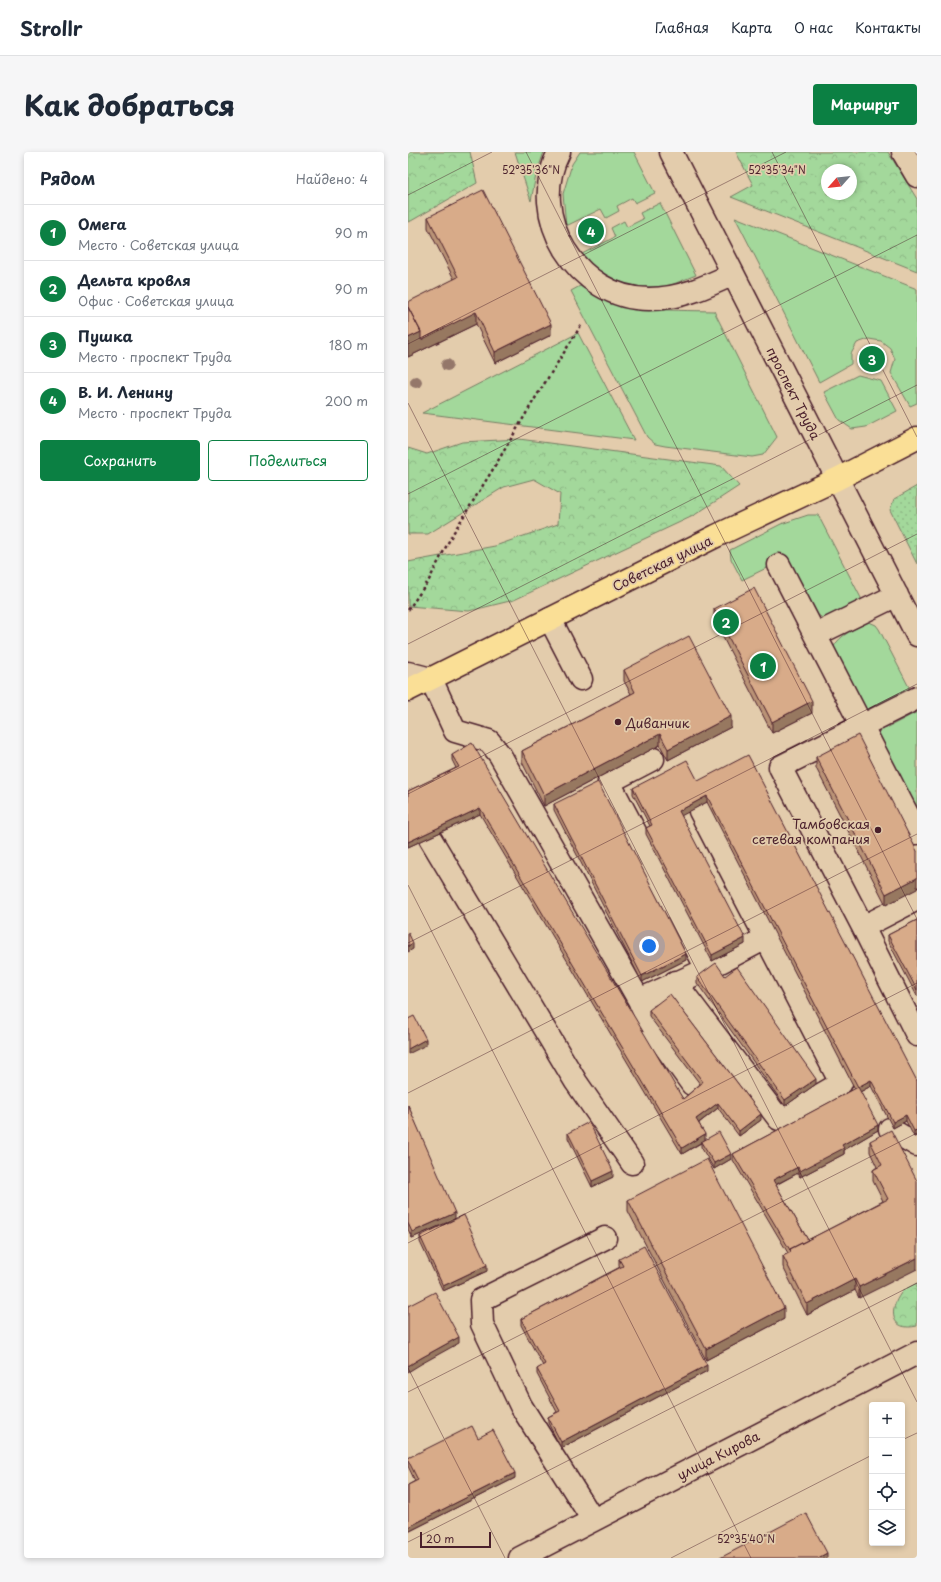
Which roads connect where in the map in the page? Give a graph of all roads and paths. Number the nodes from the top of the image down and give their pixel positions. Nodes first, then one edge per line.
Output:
1 (559, 152) edge
2 (671, 152) edge
3 (903, 152) edge
4 (917, 176) edge
5 (733, 274) junction
6 (582, 324) dead end
7 (917, 438) edge
8 (837, 479) junction
9 (778, 564) dead end
10 (897, 595) junction
11 (408, 610) edge
12 (550, 619) junction
13 (814, 635) junction
14 (917, 635) edge
15 (408, 673) edge
16 (431, 679) junction
17 (581, 679) dead end
18 (408, 690) edge
19 (917, 698) edge
20 (862, 726) junction
21 (653, 759) dead end
22 (700, 811) dead end
23 (917, 833) edge
24 (430, 838) edge
25 (917, 899) edge
26 (863, 927) junction
27 (766, 938) junction
28 (707, 969) junction
29 (675, 982) junction
30 (639, 1000) junction
31 (917, 1036) edge
32 (692, 1084) dead end
33 (890, 1129) edge
34 (917, 1145) edge
35 (632, 1163) dead end
36 (605, 1238) dead end
37 (917, 1353) edge
38 (593, 1520) junction
39 (520, 1558) edge

1 - 5 street
2 - 5 street, проспект Труда
3 - 4 street
5 - 8 street, проспект Труда
6 - 11 path
7 - 8 main road, Советская улица
8 - 10 street, проспект Труда
8 - 12 main road, Советская улица
9 - 13 street
10 - 13 street
10 - 14 street, проспект Труда
12 - 16 main road, Советская улица
12 - 17 street
13 - 20 street
15 - 16 street
16 - 18 main road, Советская улица
16 - 30 street
19 - 20 street
20 - 23 street
20 - 26 street
21 - 28 street
22 - 27 street
24 - 35 street
25 - 26 street
26 - 31 street
27 - 28 street
27 - 29 street
28 - 29 street
29 - 30 street
30 - 32 street
33 - 34 street
36 - 38 street
37 - 38 street, улица Кирова
38 - 39 street, улица Кирова

